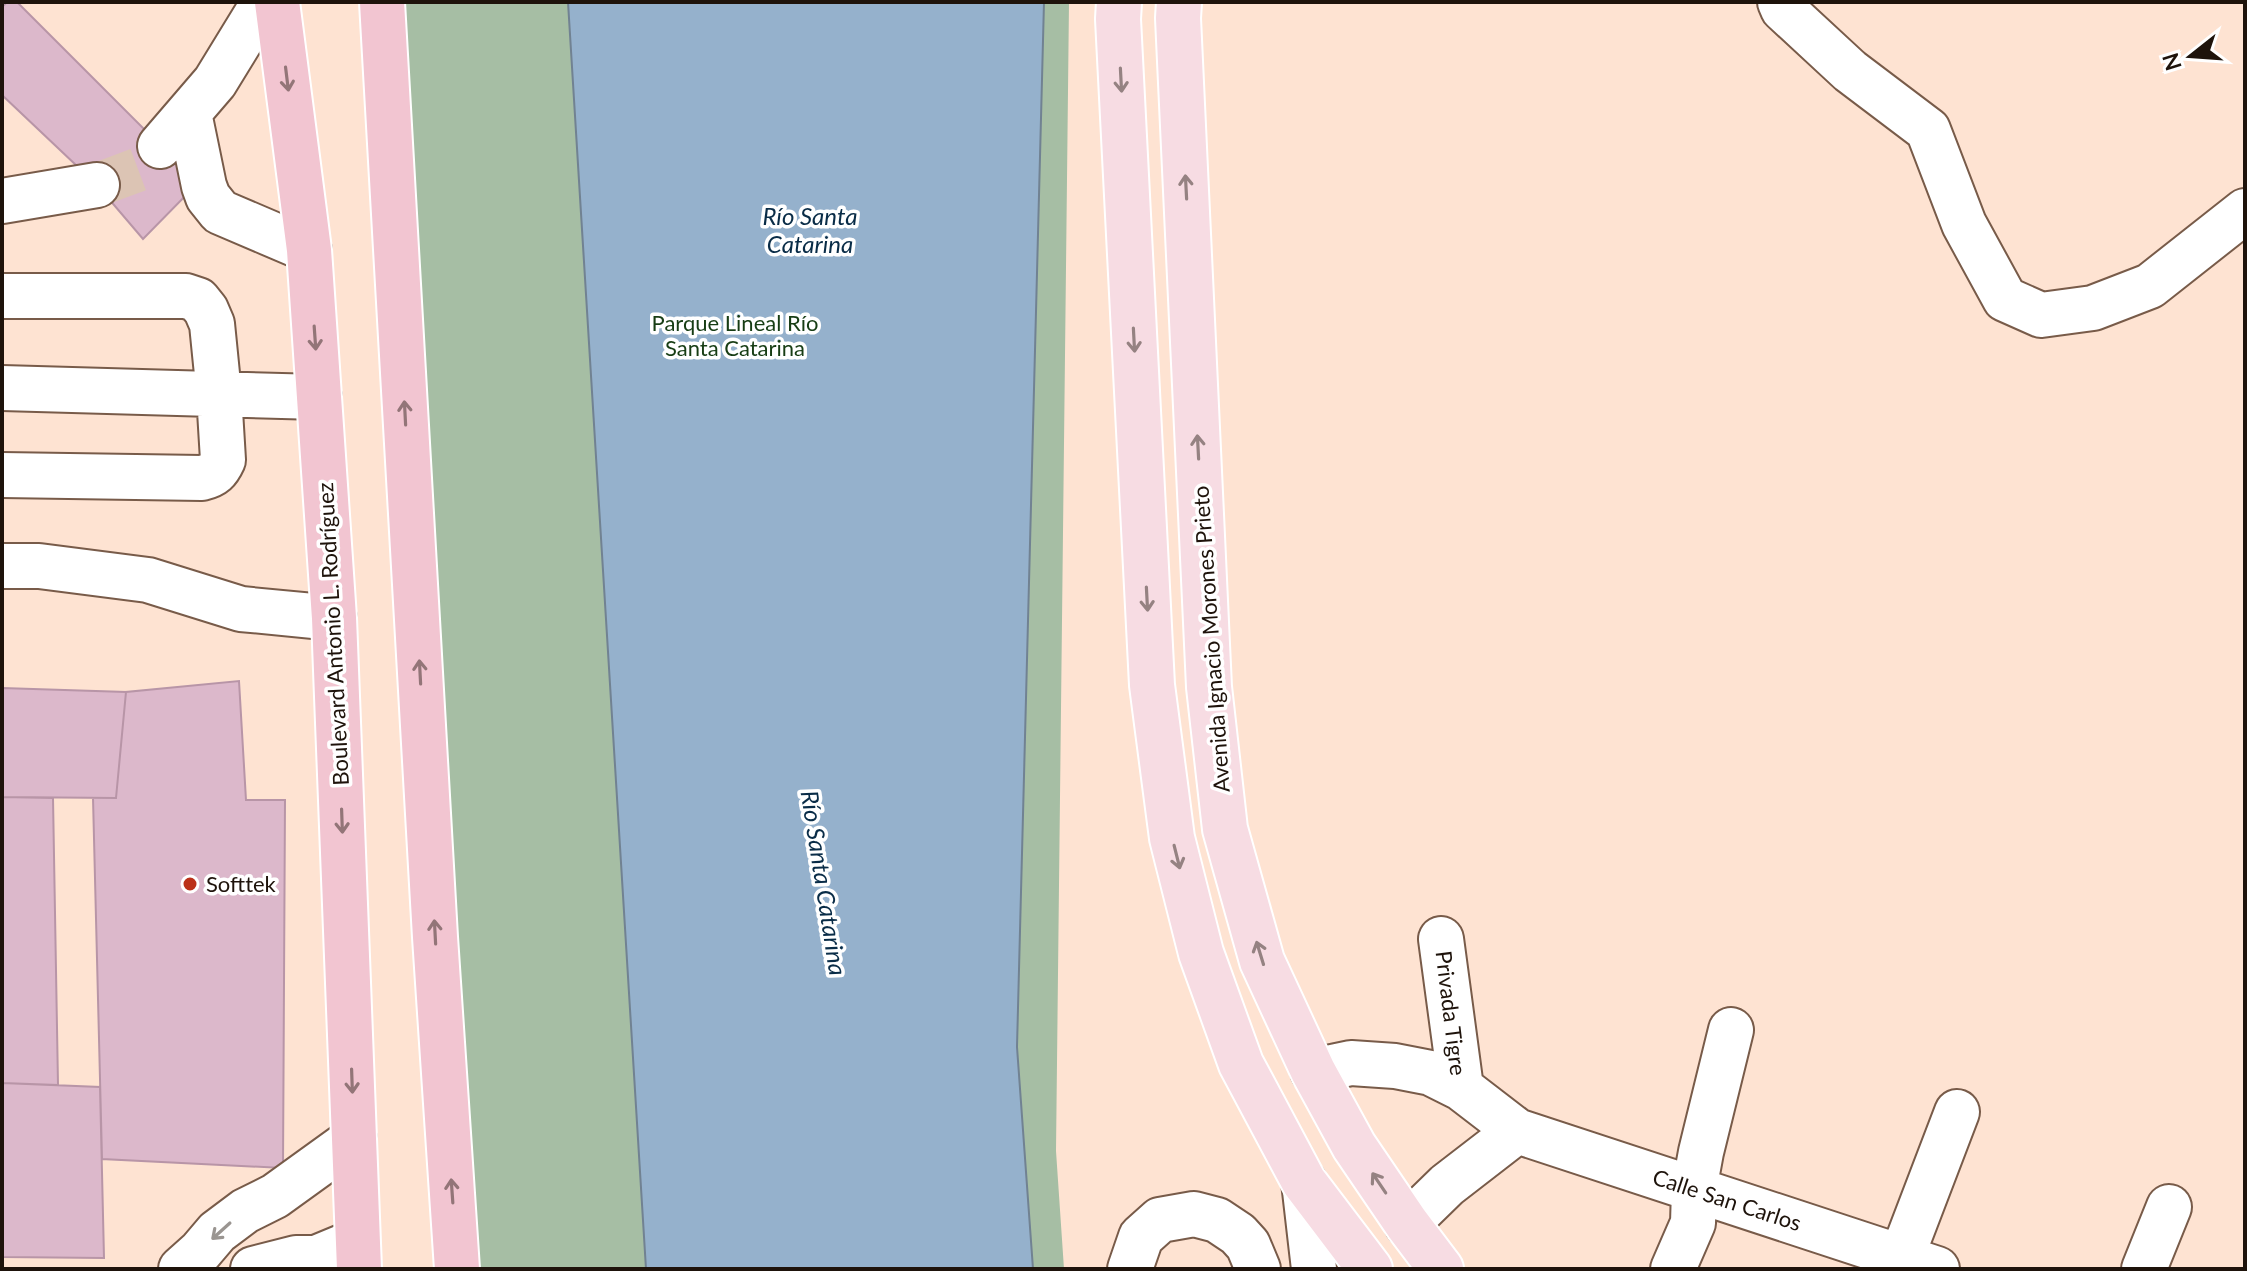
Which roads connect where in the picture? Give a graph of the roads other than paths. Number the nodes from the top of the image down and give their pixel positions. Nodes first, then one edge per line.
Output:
1 (264, 2) edge
2 (277, 2) edge
3 (382, 2) edge
4 (1119, 2) edge
5 (1179, 2) edge
6 (1780, 2) edge
7 (189, 113) junction
8 (160, 146) tunnel mouth
9 (97, 185) tunnel mouth
10 (2, 201) edge
11 (2245, 211) edge
12 (309, 250) junction
13 (2, 296) edge
14 (2, 388) edge
15 (219, 394) junction
16 (319, 397) junction
17 (2, 475) edge
18 (2, 566) edge
19 (334, 618) junction
20 (1441, 939) dead end
21 (1731, 1030) dead end
22 (1313, 1071) junction
23 (1461, 1088) junction
24 (1957, 1112) dead end
25 (1517, 1131) junction
26 (354, 1139) junction
27 (1304, 1182) junction
28 (1694, 1190) junction
29 (261, 1204) junction
30 (2169, 1207) dead end
31 (1407, 1224) junction
32 (358, 1261) edge
33 (1912, 1265) edge
34 (268, 1266) edge
35 (181, 1269) edge
36 (457, 1269) edge
37 (1130, 1269) edge
38 (1258, 1269) edge
39 (1314, 1269) edge
40 (1370, 1269) edge
41 (1441, 1269) edge
42 (1673, 1269) edge
43 (2144, 1269) edge

1 - 7 street
2 -> 12 highway, Boulevard Antonio L. Rodríguez
36 -> 3 highway
4 -> 27 main road
22 -> 5 main road, Avenida Ignacio Morones Prieto
6 - 11 street
7 - 8 street
7 - 12 street
9 - 10 street
12 -> 16 highway, Boulevard Antonio L. Rodríguez
13 - 15 street
14 - 15 street
15 - 16 street
15 - 17 street
16 - 19 highway, Boulevard Antonio L. Rodríguez
18 - 19 street
19 -> 26 highway, Boulevard Antonio L. Rodríguez
20 - 23 street, Privada Tigre
21 - 28 street
22 - 23 street, Calle San Carlos
31 -> 22 main road, Avenida Ignacio Morones Prieto
23 - 25 street, Calle San Carlos
24 - 33 street
25 - 28 street, Calle San Carlos
25 - 31 street
26 - 29 street
26 - 32 highway, Boulevard Antonio L. Rodríguez
27 - 39 street
27 - 40 main road
28 - 33 street, Calle San Carlos
28 - 42 street
29 - 34 street
29 -> 35 street
30 - 43 street
31 - 41 main road, Avenida Ignacio Morones Prieto
32 - 34 street
37 - 38 street

